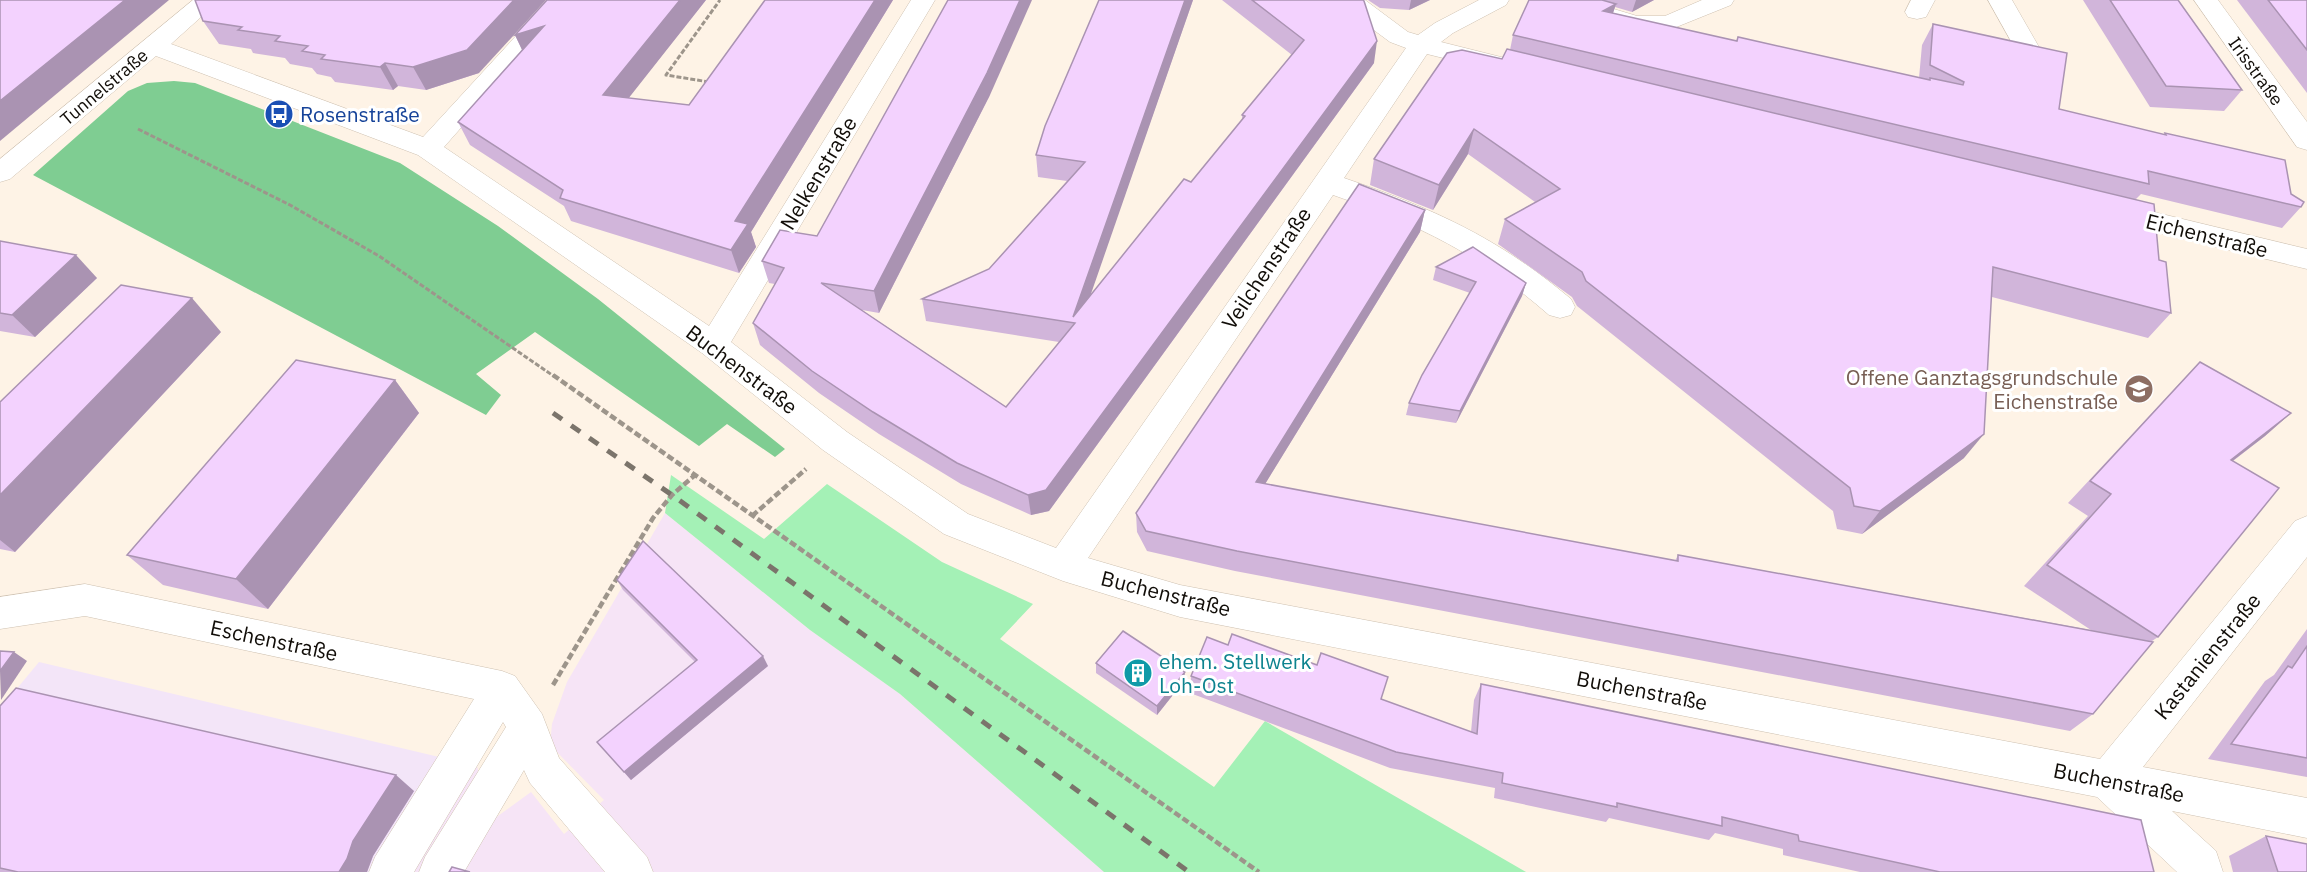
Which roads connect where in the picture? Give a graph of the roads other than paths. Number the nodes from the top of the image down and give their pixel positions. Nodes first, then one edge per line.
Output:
1 (208, 0) edge
2 (562, 0) edge
3 (923, 0) edge
4 (1349, 0) edge
5 (1497, 0) edge
6 (1558, 0) edge
7 (1722, 0) edge
8 (2000, 0) edge
9 (2205, 0) edge
10 (1421, 45) junction
11 (153, 46) junction
12 (2030, 54) edge
13 (1526, 70) edge
14 (2307, 141) edge
15 (428, 149) junction
16 (0, 174) edge
17 (1325, 182) junction
18 (2085, 205) edge
19 (2307, 259) edge
20 (1560, 307) dead end
21 (713, 345) junction
22 (2307, 531) edge
23 (1063, 566) junction
24 (0, 613) edge
25 (502, 688) junction
26 (528, 727) junction
27 (2108, 780) junction
28 (2307, 818) edge
29 (390, 872) edge
30 (440, 872) edge
31 (632, 872) edge
32 (2202, 872) edge

1 - 11 street, Tunnelstraße
2 - 15 street
3 - 21 street, Nelkenstraße
4 - 10 street
5 - 10 street, Veilchenstraße
6 - 7 street
8 - 12 street
9 - 14 street, Irisstraße
10 - 13 street
10 - 17 street, Veilchenstraße
11 - 15 street, Buchenstraße
11 - 16 street, Tunnelstraße
15 - 21 street, Buchenstraße
17 - 20 street
17 - 23 street, Veilchenstraße
18 - 19 street, Eichenstraße
21 - 23 street, Buchenstraße
22 - 27 street, Kastanienstraße
23 - 27 street, Buchenstraße
24 - 25 street, Eschenstraße
25 - 26 street
25 - 29 street
26 - 30 street
26 - 31 street
27 - 28 street, Buchenstraße
27 - 32 street

